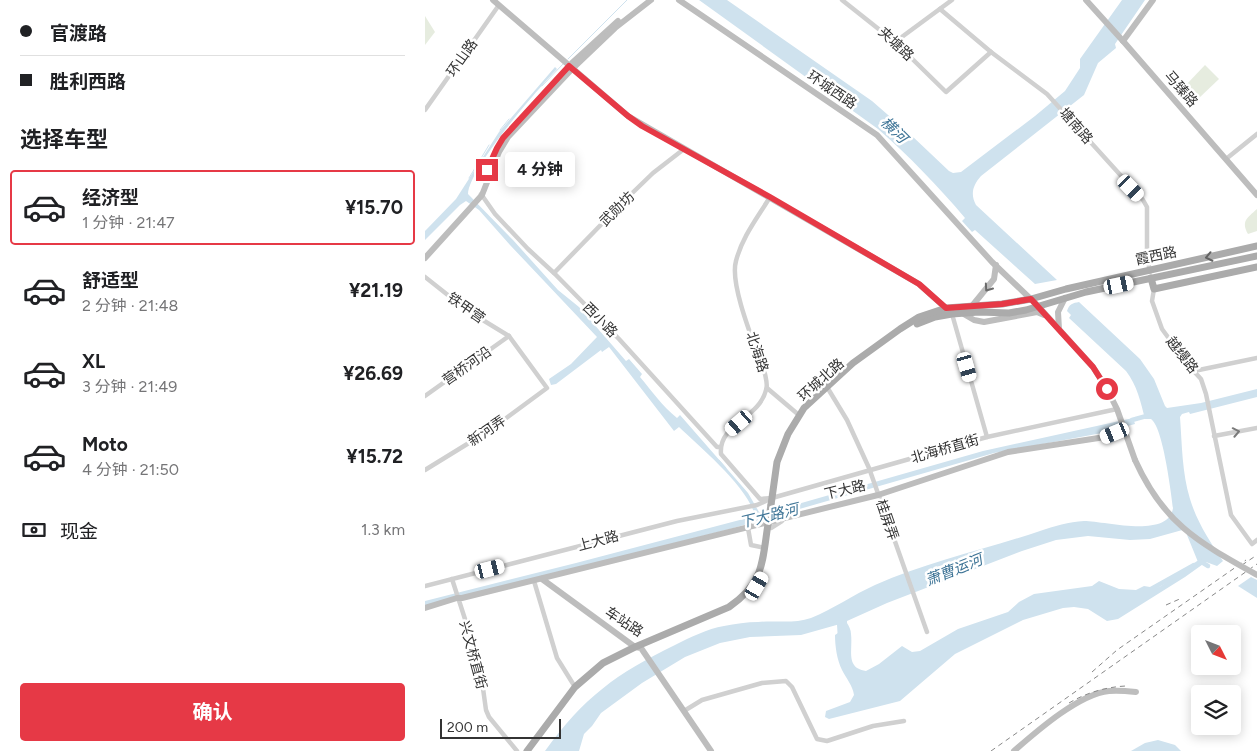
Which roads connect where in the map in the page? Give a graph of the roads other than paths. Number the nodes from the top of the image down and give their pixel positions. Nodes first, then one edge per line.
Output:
1 (493, 0) edge
2 (645, 0) edge
3 (651, 0) edge
4 (679, 0) edge
5 (842, 0) edge
6 (952, 0) edge
7 (1086, 0) edge
8 (1153, 0) edge
9 (499, 5) junction
10 (940, 9) junction
11 (1122, 39) junction
12 (895, 42) junction
13 (991, 52) junction
14 (570, 67) junction
15 (425, 110) edge
16 (1257, 134) edge
17 (684, 149) junction
18 (1226, 159) junction
19 (1257, 195) edge
20 (479, 196) junction
21 (770, 197) junction
22 (471, 206) junction
23 (1257, 246) edge
24 (425, 254) edge
25 (1257, 256) edge
26 (425, 258) edge
27 (996, 266) junction
28 (1257, 266) edge
29 (1149, 270) junction
30 (554, 273) junction
31 (425, 277) edge
32 (1151, 278) junction
33 (1154, 289) junction
34 (1065, 298) junction
35 (1031, 299) junction
36 (972, 306) junction
37 (1038, 306) junction
38 (946, 308) junction
39 (962, 313) junction
40 (952, 314) junction
41 (1048, 317) junction
42 (1059, 329) junction
43 (509, 336) junction
44 (1257, 358) edge
45 (1194, 371) junction
46 (767, 388) junction
47 (828, 388) junction
48 (425, 396) edge
49 (1117, 409) junction
50 (800, 416) junction
51 (1257, 428) edge
52 (1124, 429) junction
53 (1215, 436) junction
54 (987, 438) junction
55 (721, 447) junction
56 (425, 462) edge
57 (427, 469) edge
58 (870, 471) junction
59 (878, 495) junction
60 (773, 501) junction
61 (792, 516) junction
62 (770, 526) junction
63 (748, 528) junction
64 (1257, 540) edge
65 (765, 548) junction
66 (1257, 575) edge
67 (542, 578) junction
68 (452, 579) junction
69 (534, 581) junction
70 (425, 586) edge
71 (457, 597) junction
72 (425, 608) edge
73 (927, 632) dead end
74 (640, 650) junction
75 (575, 686) junction
76 (1136, 692) dead end
77 (684, 711) junction
78 (904, 721) dead end
79 (517, 751) edge
80 (527, 751) edge
81 (531, 751) edge
82 (711, 751) edge
83 (1014, 751) edge

1 - 9 street
2 - 14 street
3 - 14 street
4 - 27 street, 环城西路
5 - 12 street, 夹塘路
6 - 10 street
7 - 11 street, 马臻路
8 - 11 street
9 - 14 street
9 - 15 street, 环山路
10 - 12 street
10 - 13 street, 塘南路
11 - 18 street, 马臻路
12 - 13 street, 夹塘路
13 - 29 street, 塘南路
14 - 17 street
14 - 20 street
16 - 18 street
17 - 21 street
17 - 30 street, 武勋坊
18 - 19 street, 马臻路
20 - 22 street
20 - 30 street, 西小路
21 - 38 street
21 - 46 street, 北海路
22 - 24 street
22 - 26 street
23 -> 29 main road, 霞西路
25 - 32 main road, 霞西路
27 - 35 street, 环城西路
27 -> 36 street
28 - 33 main road
29 - 32 street, 塘南路
29 - 35 main road, 霞西路
30 - 55 street, 西小路
31 - 43 street, 铁甲营
32 - 33 main road
32 - 34 main road, 霞西路
33 - 45 street, 越缦路
34 - 37 main road, 霞西路
34 - 42 street
35 - 36 main road, 环城北路
35 - 37 street, 环城西路
36 - 38 main road, 环城北路
37 - 39 main road, 环城北路
37 - 41 street, 环城西路
38 - 40 street
38 - 47 main road, 环城北路
39 - 40 main road, 环城北路
39 - 41 street
40 - 47 main road, 环城北路
40 - 54 street
41 - 42 street, 环城西路
42 - 49 street, 环城西路
43 - 48 street, 营桥河沿
43 - 57 street, 新河弄
44 - 45 street
45 - 53 street, 越缦路
46 - 50 street
46 - 55 street, 北海路
47 - 50 main road, 环城北路
47 - 58 street, 桂屏弄
49 - 52 street, 环城西路
49 - 54 street, 北海桥直街
50 - 60 main road, 环城北路
53 -> 51 street
52 - 59 street, 下大路
52 - 66 street, 环城西路, bridge
53 - 64 street, 越缦路
54 - 58 street, 北海桥直街
55 - 60 street
56 - 57 street
58 - 59 street, 桂屏弄
58 - 60 street, 北海桥直街
59 - 61 street, 下大路
59 - 73 street, 桂屏弄
60 - 62 main road, 环城北路, bridge
60 - 68 street, 上大路
61 - 62 street
61 - 63 street, 下大路
62 - 65 main road, 环城北路
62 - 74 main road, 环城北路
63 - 65 street
63 - 67 street, 下大路
65 - 74 main road, 环城北路
67 - 69 street, 下大路
67 - 74 street, 车站路
68 - 70 street, 上大路
68 - 71 street, 兴文桥直街
69 - 71 street, 下大路
69 - 75 street
71 - 72 street, 下大路
71 - 79 street, 兴文桥直街
74 - 75 main road, 环城北路
74 - 77 street, 车站路
74 - 81 main road, 环城北路
75 - 80 main road, 环城北路
76 - 83 street
77 - 78 street
77 - 82 street, 车站路

